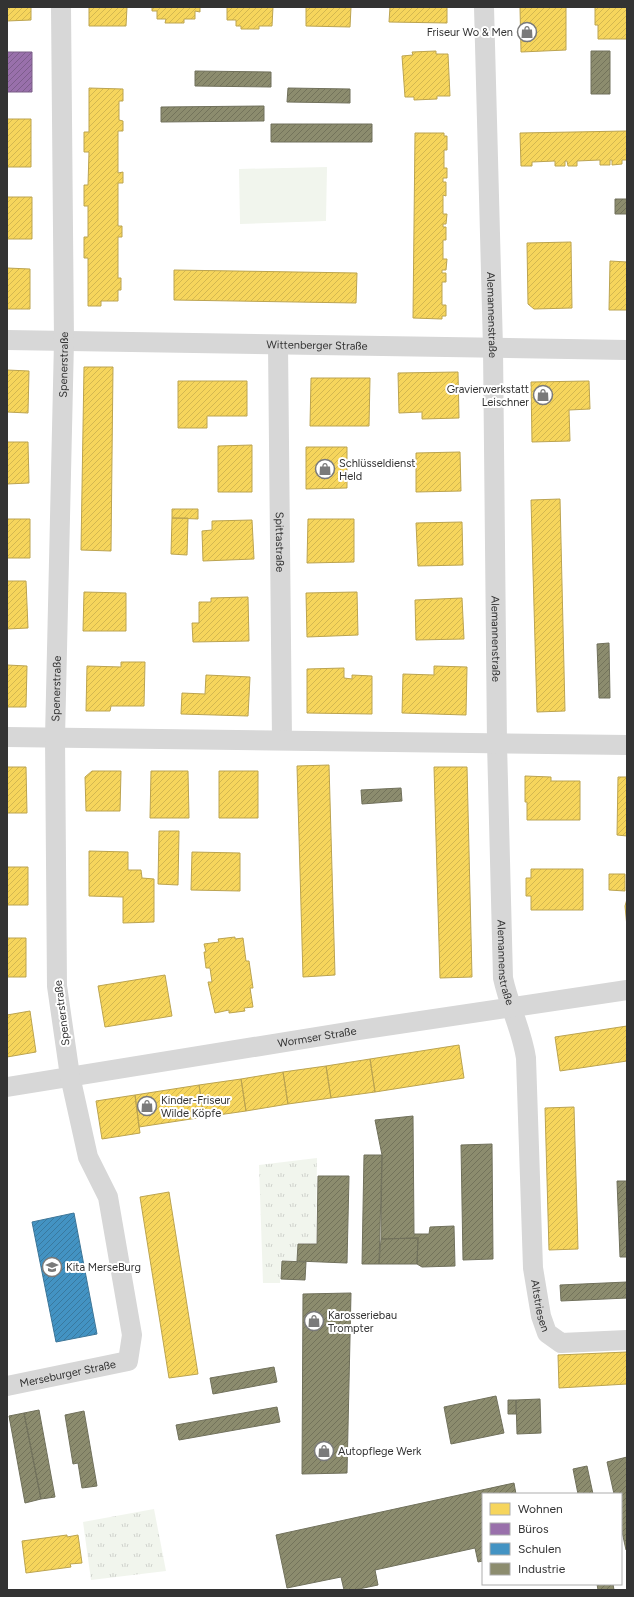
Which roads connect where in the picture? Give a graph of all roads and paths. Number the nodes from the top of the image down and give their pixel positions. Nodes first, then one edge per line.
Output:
1 (61, 7) edge
2 (484, 7) edge
3 (7, 340) edge
4 (64, 341) junction
5 (278, 345) junction
6 (493, 348) junction
7 (627, 350) edge
8 (7, 737) edge
9 (55, 738) junction
10 (282, 740) junction
11 (498, 743) junction
12 (627, 745) edge
13 (627, 990) edge
14 (511, 1007) junction
15 (70, 1076) junction
16 (7, 1087) edge
17 (533, 1268) joint
18 (627, 1340) edge
19 (128, 1360) joint
20 (7, 1386) edge

1 - 4 street, Spenerstraße
2 - 6 street, Alemannenstraße
3 - 4 street, Wittenberger Straße
4 - 5 street, Wittenberger Straße
4 - 9 street, Spenerstraße
5 - 6 street, Wittenberger Straße
5 - 10 street, Spittastraße
6 - 7 street, Wittenberger Straße
6 - 11 street, Alemannenstraße
8 - 9 street
9 - 10 street
9 - 15 street, Spenerstraße
10 - 11 street
11 - 12 street
11 - 14 street, Alemannenstraße
13 - 14 street, Wormser Straße
14 - 15 street, Wormser Straße
14 - 17 street, Alemannenstraße
15 - 16 street, Wormser Straße
15 - 19 street, Spenerstraße
17 - 18 street, Altstriesen
19 - 20 street, Merseburger Straße

